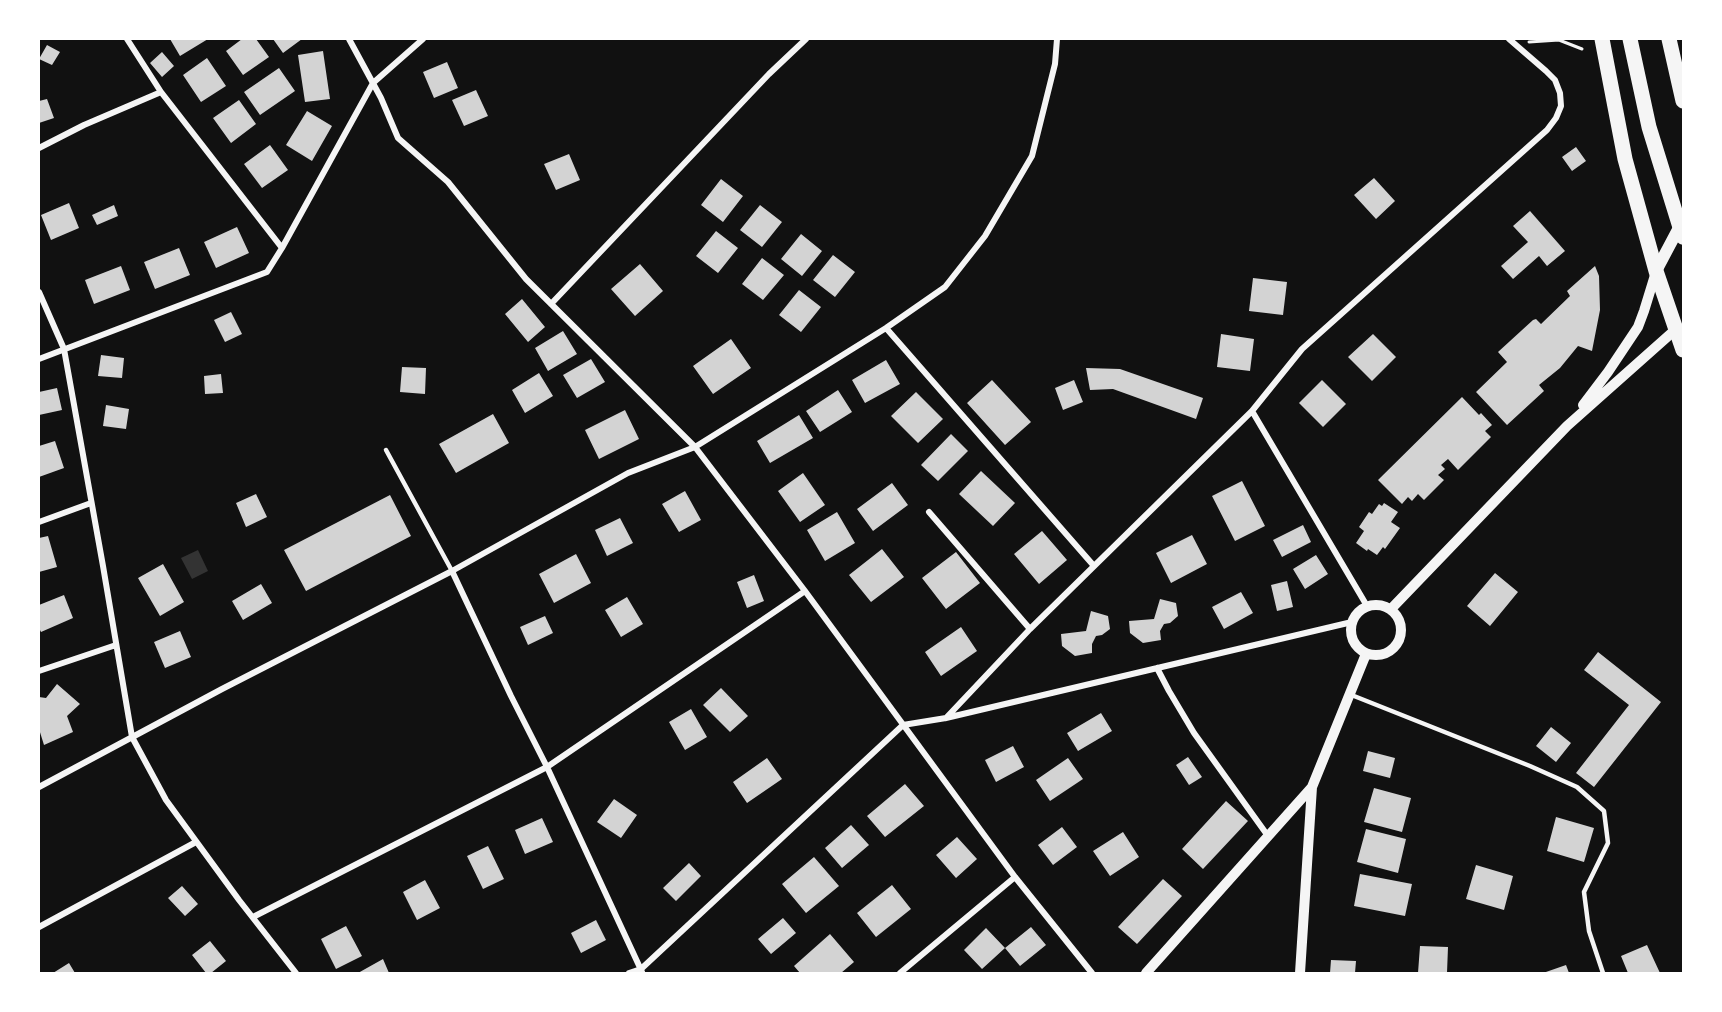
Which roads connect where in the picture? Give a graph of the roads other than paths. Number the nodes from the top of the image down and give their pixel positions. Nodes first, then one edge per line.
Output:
1 (127, 39) edge
2 (349, 39) edge
3 (423, 39) edge
4 (806, 39) edge
5 (1057, 39) edge
6 (1602, 39) edge
7 (1630, 39) edge
8 (1669, 39) edge
9 (1512, 41) edge
10 (373, 83) junction
11 (161, 92) junction
12 (1683, 100) edge
13 (39, 148) edge
14 (1683, 221) edge
15 (1683, 237) edge
16 (282, 248) junction
17 (1656, 271) junction
18 (39, 292) edge
19 (551, 304) junction
20 (1679, 326) edge
21 (885, 328) junction
22 (63, 349) junction
23 (1683, 350) edge
24 (39, 359) edge
25 (1252, 411) junction
26 (1567, 426) junction
27 (695, 447) junction
28 (386, 450) dead end
29 (91, 503) junction
30 (929, 512) dead end
31 (39, 522) edge
32 (1094, 566) junction
33 (452, 571) junction
34 (805, 591) junction
35 (1366, 606) junction
36 (1391, 609) junction
37 (1352, 622) junction
38 (1030, 629) junction
39 (116, 645) junction
40 (1366, 654) junction
41 (1158, 668) junction
42 (39, 671) edge
43 (1349, 694) junction
44 (946, 718) junction
45 (903, 725) junction
46 (132, 736) junction
47 (547, 767) junction
48 (39, 787) edge
49 (1312, 787) junction
50 (1268, 836) junction
51 (196, 842) junction
52 (1015, 877) junction
53 (253, 917) junction
54 (39, 927) edge
55 (641, 971) edge
56 (296, 973) edge
57 (629, 973) edge
58 (900, 973) edge
59 (1092, 973) edge
60 (1146, 973) edge
61 (1300, 973) edge
62 (1603, 973) edge

1 - 11 street
2 - 10 street
3 - 10 street
4 - 19 street
5 - 21 street
6 - 17 highway
7 - 15 highway
8 - 12 highway
9 - 25 street
10 - 16 street
10 - 19 street
11 - 13 street
11 - 16 street
14 - 17 main road
16 - 22 street
17 - 20 highway
17 - 26 street
18 - 22 street
19 - 27 street
20 - 23 highway
20 - 26 street
21 - 27 street
21 - 32 street
22 - 24 street
22 - 29 street
25 - 32 street
25 - 35 street
26 - 36 street
27 - 33 street
27 - 34 street
28 - 33 lane
29 - 31 street
29 - 39 street
30 - 38 street
32 - 38 street
33 - 46 street
33 - 47 street
34 - 45 street
34 - 47 street
35 - 36 street
35 - 37 street
36 - 40 street
37 - 40 street
37 - 41 street
38 - 44 street
39 - 42 street
39 - 46 street
40 - 43 street
41 - 44 street
41 - 50 street
43 - 49 street
43 - 62 lane
44 - 45 street
45 - 52 street
45 - 55 street
46 - 48 street
46 - 51 street
47 - 53 street
47 - 55 street
49 - 50 street
49 - 61 street
50 - 60 street
51 - 53 street
51 - 54 street
52 - 58 street
52 - 59 street
53 - 56 street
55 - 57 street

